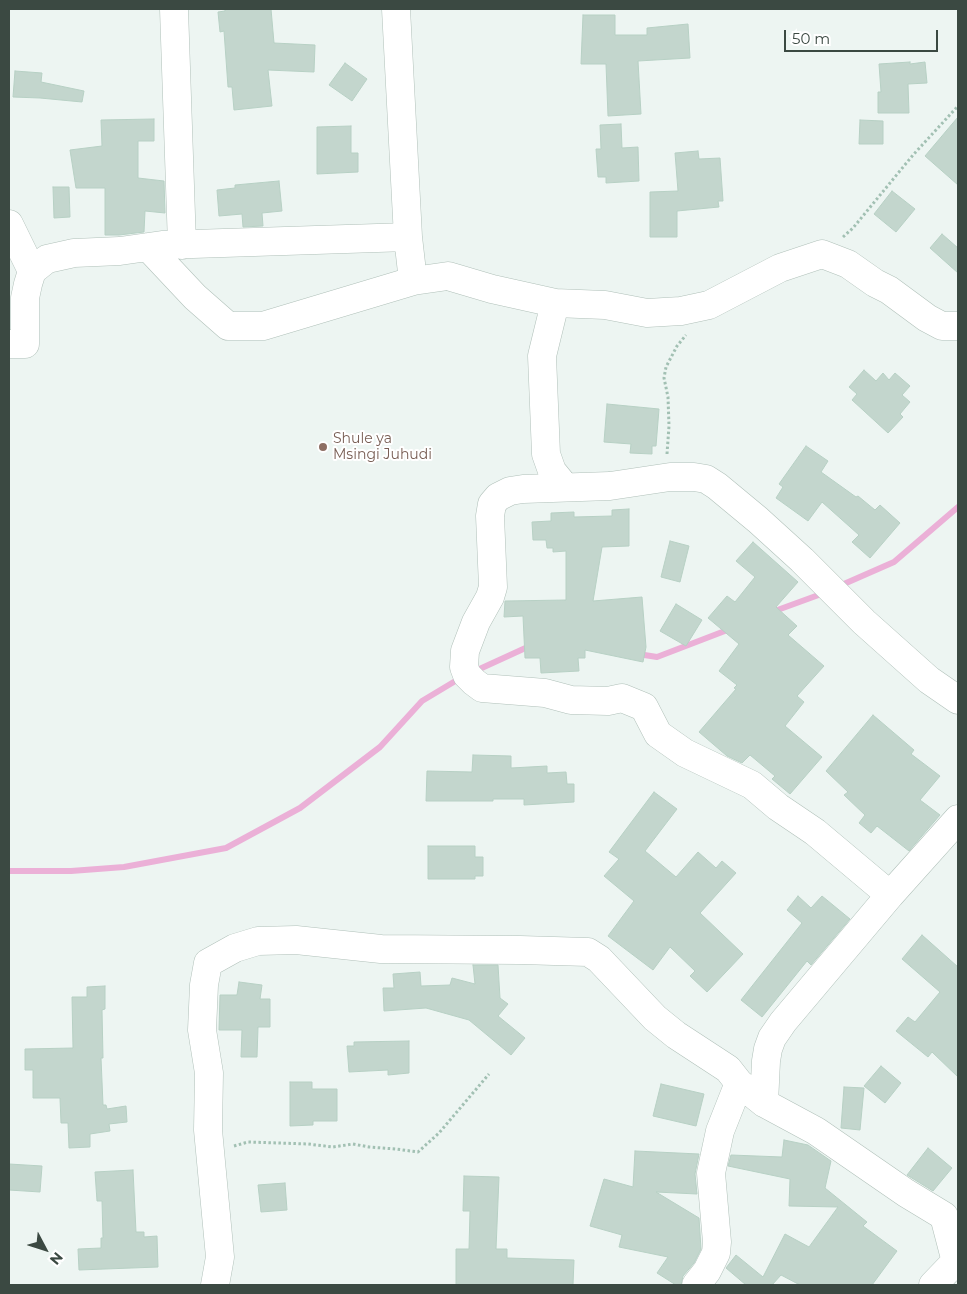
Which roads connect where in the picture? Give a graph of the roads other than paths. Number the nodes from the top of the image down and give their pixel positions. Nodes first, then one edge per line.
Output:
1 (174, 9) edge
2 (396, 9) edge
3 (9, 224) edge
4 (408, 237) junction
5 (182, 245) junction
6 (148, 247) junction
7 (32, 271) junction
8 (413, 282) junction
9 (555, 304) junction
10 (958, 326) edge
11 (9, 344) edge
12 (546, 454) junction
13 (565, 487) junction
14 (524, 489) junction
15 (958, 700) edge
16 (958, 819) edge
17 (890, 894) junction
18 (738, 1083) junction
19 (764, 1103) junction
20 (951, 1215) edge
21 (957, 1261) edge
22 (214, 1285) edge
23 (696, 1285) edge
24 (933, 1285) edge

1 - 5 street
2 - 4 street
3 - 7 street
4 - 5 street
4 - 8 street
5 - 6 street
6 - 7 street
6 - 8 street
7 - 11 street
8 - 9 street
9 - 10 street
9 - 12 street
12 - 13 street
12 - 14 street
13 - 14 street
13 - 15 street
14 - 17 street
16 - 17 street
17 - 19 street
18 - 19 street
18 - 22 street
18 - 23 street
19 - 20 street
20 - 21 street
21 - 24 street

